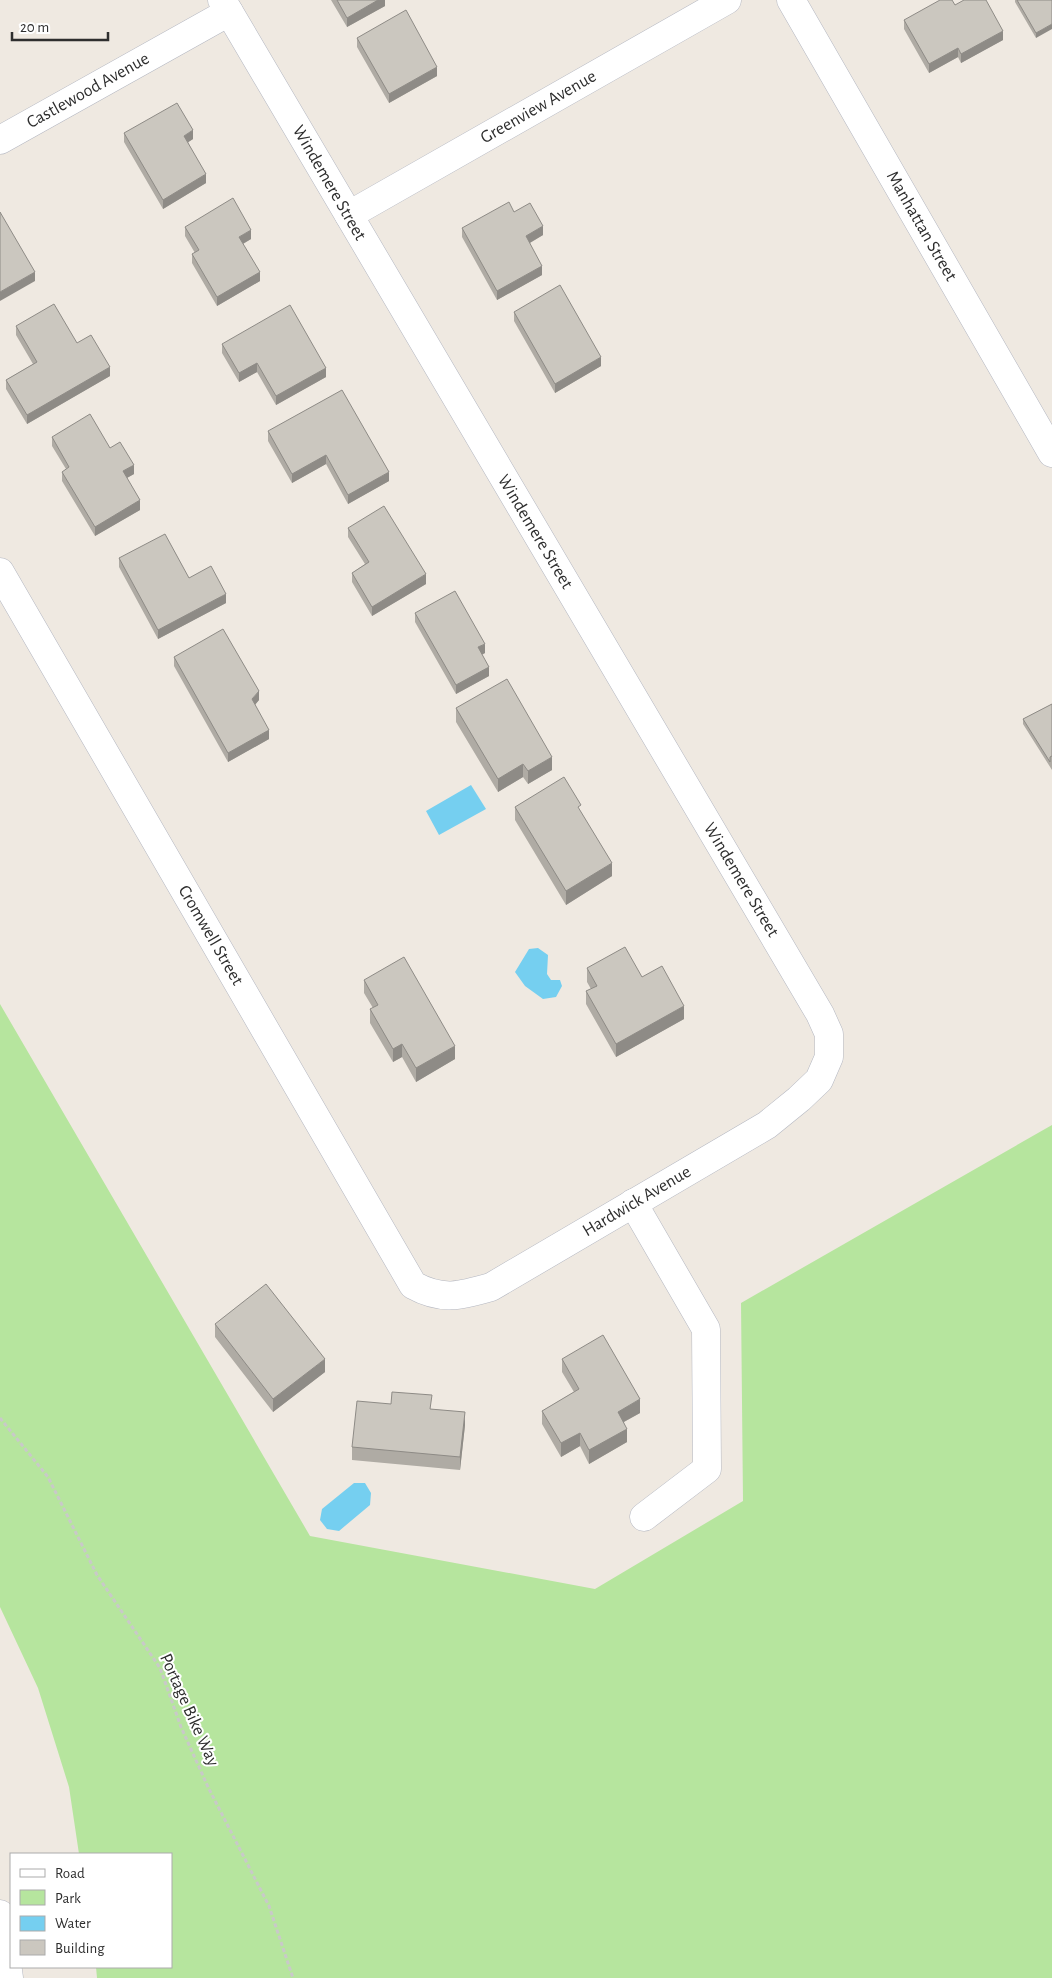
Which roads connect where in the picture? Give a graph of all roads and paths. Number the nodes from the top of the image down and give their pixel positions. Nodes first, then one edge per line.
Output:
1 (726, 0) edge
2 (790, 0) edge
3 (225, 6) edge
4 (0, 140) edge
5 (348, 215) junction
6 (1052, 452) edge
7 (0, 572) edge
8 (824, 1068) joint
9 (633, 1203) junction
10 (427, 1292) joint
11 (0, 1418) edge
12 (644, 1516) dead end
13 (0, 1914) edge
14 (9, 1978) edge
15 (294, 1978) edge

1 - 5 street, Greenview Avenue
2 - 6 street, Manhattan Street
3 - 4 street, Castlewood Avenue
3 - 5 street, Windemere Street
5 - 8 street, Windemere Street
7 - 10 street, Cromwell Street
8 - 9 street, Hardwick Avenue
9 - 10 street, Hardwick Avenue
9 - 12 street
11 - 15 path, Portage Bike Way
13 - 14 street

